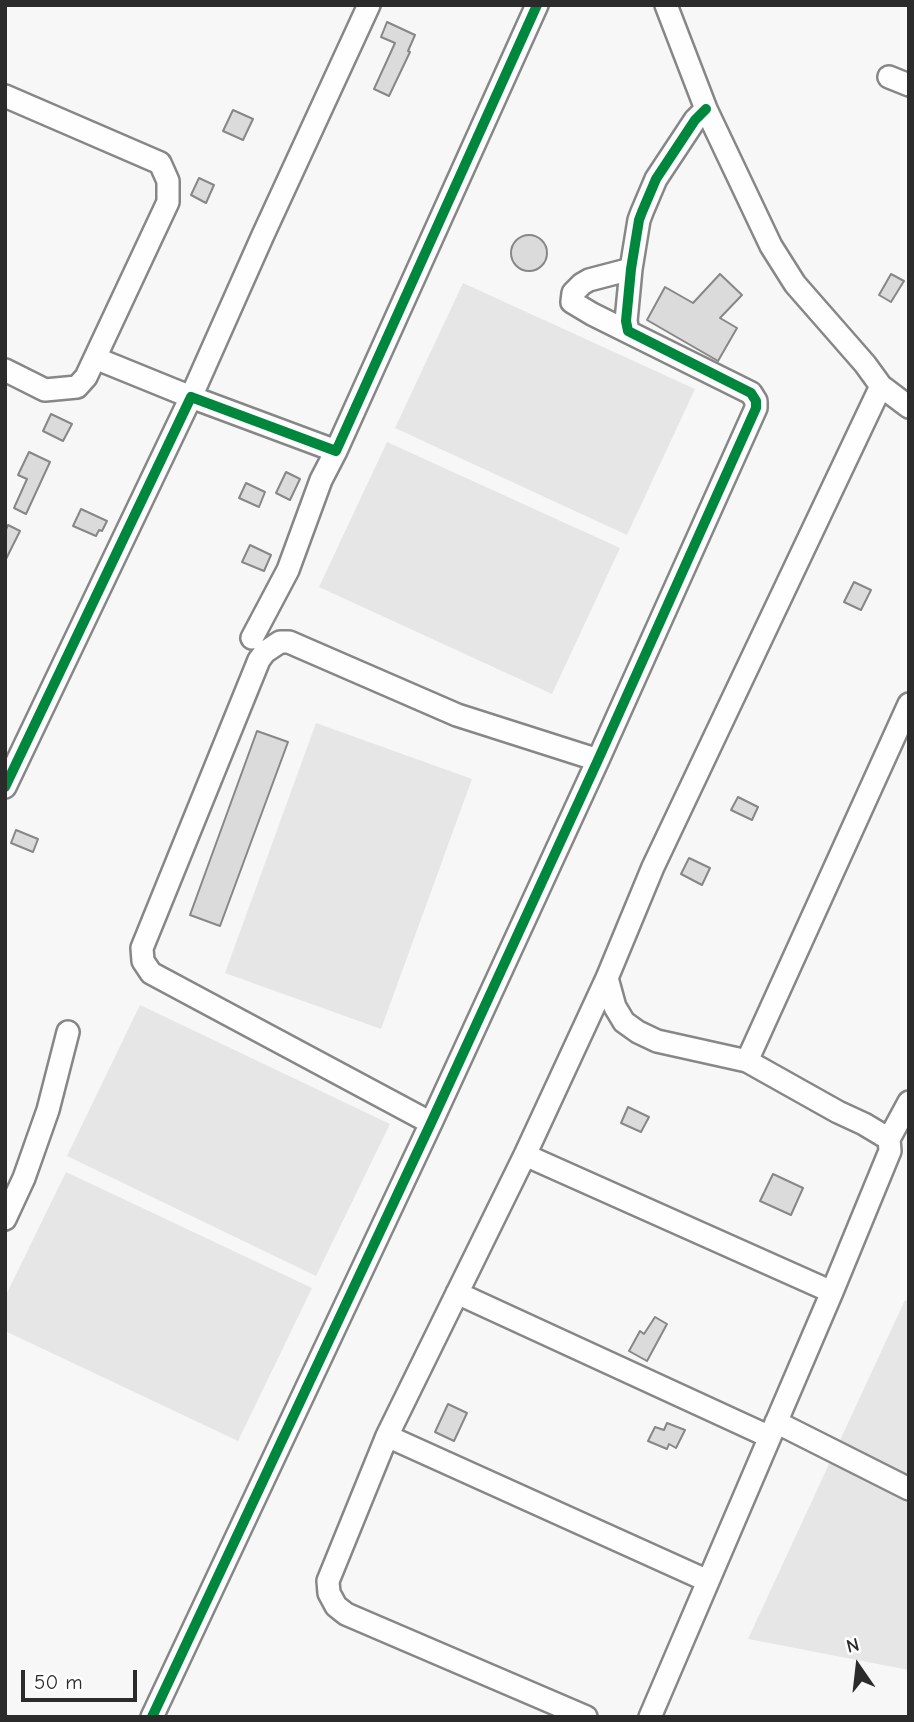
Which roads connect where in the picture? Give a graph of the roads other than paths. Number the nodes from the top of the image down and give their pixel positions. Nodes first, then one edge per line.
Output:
1 (369, 5) edge
2 (537, 5) edge
3 (666, 5) edge
4 (889, 76) dead end
5 (909, 85) edge
6 (5, 96) edge
7 (706, 109) junction
8 (631, 268) junction
9 (600, 277) junction
10 (627, 323) junction
11 (95, 358) junction
12 (5, 370) edge
13 (881, 386) junction
14 (191, 397) junction
15 (909, 407) edge
16 (336, 451) junction
17 (252, 638) dead end
18 (909, 704) edge
19 (598, 760) junction
20 (5, 787) edge
21 (607, 978) junction
22 (68, 1032) dead end
23 (747, 1061) junction
24 (909, 1102) edge
25 (431, 1122) junction
26 (889, 1139) junction
27 (525, 1155) junction
28 (5, 1219) edge
29 (832, 1292) junction
30 (457, 1293) junction
31 (773, 1430) junction
32 (387, 1436) junction
33 (909, 1489) edge
34 (708, 1581) junction
35 (152, 1717) edge
36 (586, 1717) edge
37 (650, 1717) edge

1 - 14 street
2 - 16 street
3 - 7 street
4 - 5 street
6 - 11 street
7 - 8 street
7 - 13 street
8 - 9 street
8 - 10 street
9 - 10 street
9 - 10 street
10 - 19 street
11 - 12 street
11 - 14 street
13 - 15 street
13 - 21 street
14 - 16 street
14 - 20 street
16 - 17 street
18 - 23 street
19 - 25 street
19 - 25 street
21 - 23 street
21 - 27 street
22 - 28 street
23 - 26 street
24 - 26 street
25 - 35 street
26 - 29 street
27 - 29 street
27 - 30 street
29 - 31 street
30 - 31 street
30 - 32 street
31 - 33 street
31 - 34 street
32 - 34 street
32 - 36 street
34 - 37 street

